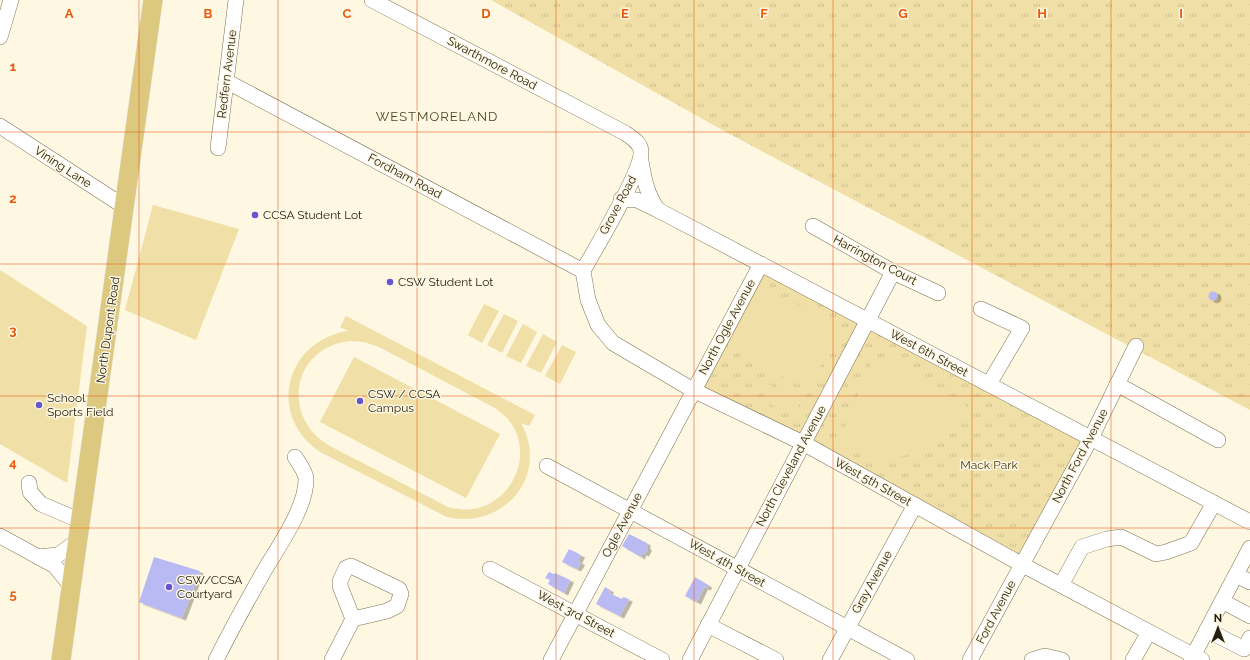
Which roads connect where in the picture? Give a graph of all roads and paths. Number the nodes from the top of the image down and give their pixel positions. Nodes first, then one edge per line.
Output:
1 (11, 0) edge
2 (153, 0) edge
3 (236, 0) edge
4 (372, 0) edge
5 (0, 37) edge
6 (226, 81) junction
7 (0, 126) edge
8 (218, 148) dead end
9 (641, 157) junction
10 (622, 199) junction
11 (125, 207) junction
12 (658, 210) junction
13 (813, 226) dead end
14 (761, 264) junction
15 (583, 270) junction
16 (893, 272) junction
17 (938, 292) dead end
18 (981, 309) dead end
19 (868, 320) junction
20 (1136, 346) dead end
21 (990, 384) junction
22 (1117, 384) junction
23 (693, 390) junction
24 (1090, 438) junction
25 (1218, 440) dead end
26 (803, 443) junction
27 (295, 457) dead end
28 (547, 466) dead end
29 (29, 483) dead end
30 (1214, 503) junction
31 (915, 505) junction
32 (630, 510) junction
33 (80, 521) junction
34 (1250, 522) edge
35 (0, 536) edge
36 (78, 541) junction
37 (1249, 550) edge
38 (38, 557) junction
39 (1021, 564) junction
40 (490, 569) dead end
41 (737, 569) junction
42 (1236, 575) junction
43 (1250, 582) edge
44 (1061, 585) junction
45 (71, 586) junction
46 (1222, 601) junction
47 (575, 614) junction
48 (1250, 616) edge
49 (353, 619) dead end
50 (708, 625) junction
51 (847, 628) junction
52 (1207, 630) junction
53 (1148, 632) junction
54 (1250, 638) edge
55 (1196, 659) edge
56 (61, 660) edge
57 (216, 660) edge
58 (332, 660) edge
59 (551, 660) edge
60 (662, 660) edge
61 (690, 660) edge
62 (776, 660) edge
63 (830, 660) edge
64 (907, 660) edge
65 (970, 660) edge
66 (1032, 660) edge
67 (1062, 660) edge
68 (1133, 660) edge

1 - 5 street
2 - 11 main road, North Dupont Road
3 - 6 street, Redfern Avenue
4 - 9 street, Swarthmore Road
6 - 8 street, Redfern Avenue
6 - 15 street, Fordham Road
7 - 11 street, Vining Lane
9 - 10 street, Grove Road
9 - 12 street
10 - 12 street, West 6th Street
10 - 15 street, Grove Road
11 - 33 main road, North Dupont Road
12 - 14 street, West 6th Street
13 - 16 street, Harrington Court
14 - 19 street, West 6th Street
14 - 23 street, North Ogle Avenue
15 - 23 street, West 5th Street
16 - 17 street, Harrington Court
16 - 19 street, North Cleveland Avenue
18 - 21 street
19 - 21 street, West 6th Street
19 - 26 street, North Cleveland Avenue
20 - 22 street, North Ford Avenue
21 - 24 street, West 6th Street
22 - 24 street, North Ford Avenue
22 - 25 street
23 - 26 street, West 5th Street
23 - 32 street, Ogle Avenue
24 - 30 street, West 6th Street
24 - 39 street, North Ford Avenue
26 - 31 street, West 5th Street
26 - 41 street, North Cleveland Avenue
27 - 57 street
28 - 32 street, West 4th Street
29 - 33 street
30 - 34 street, West 6th Street
30 - 44 street
31 - 39 street, West 5th Street
31 - 51 street, Gray Avenue
32 - 41 street, West 4th Street
32 - 47 street, Ogle Avenue
33 - 36 main road, North Dupont Road
35 - 38 street
36 - 38 street
36 - 45 main road, North Dupont Road
37 - 42 street
38 - 45 street
39 - 44 street, West 5th Street
39 - 65 street, Ford Avenue
40 - 47 street, West 3rd Street
41 - 50 street, North Cleveland Avenue
41 - 51 street, West 4th Street
42 - 43 street
42 - 46 street
44 - 53 street, West 5th Street
45 - 56 main road, North Dupont Road
46 - 48 street
46 - 52 street
47 - 59 street, Ogle Avenue
47 - 60 street, West 3rd Street
49 - 58 street
50 - 61 street, North Cleveland Avenue
50 - 62 street
51 - 63 street, Gray Avenue
51 - 64 street, West 4th Street
52 - 54 street
52 - 55 street
53 - 55 street, West 5th Street
53 - 68 street
66 - 67 street

